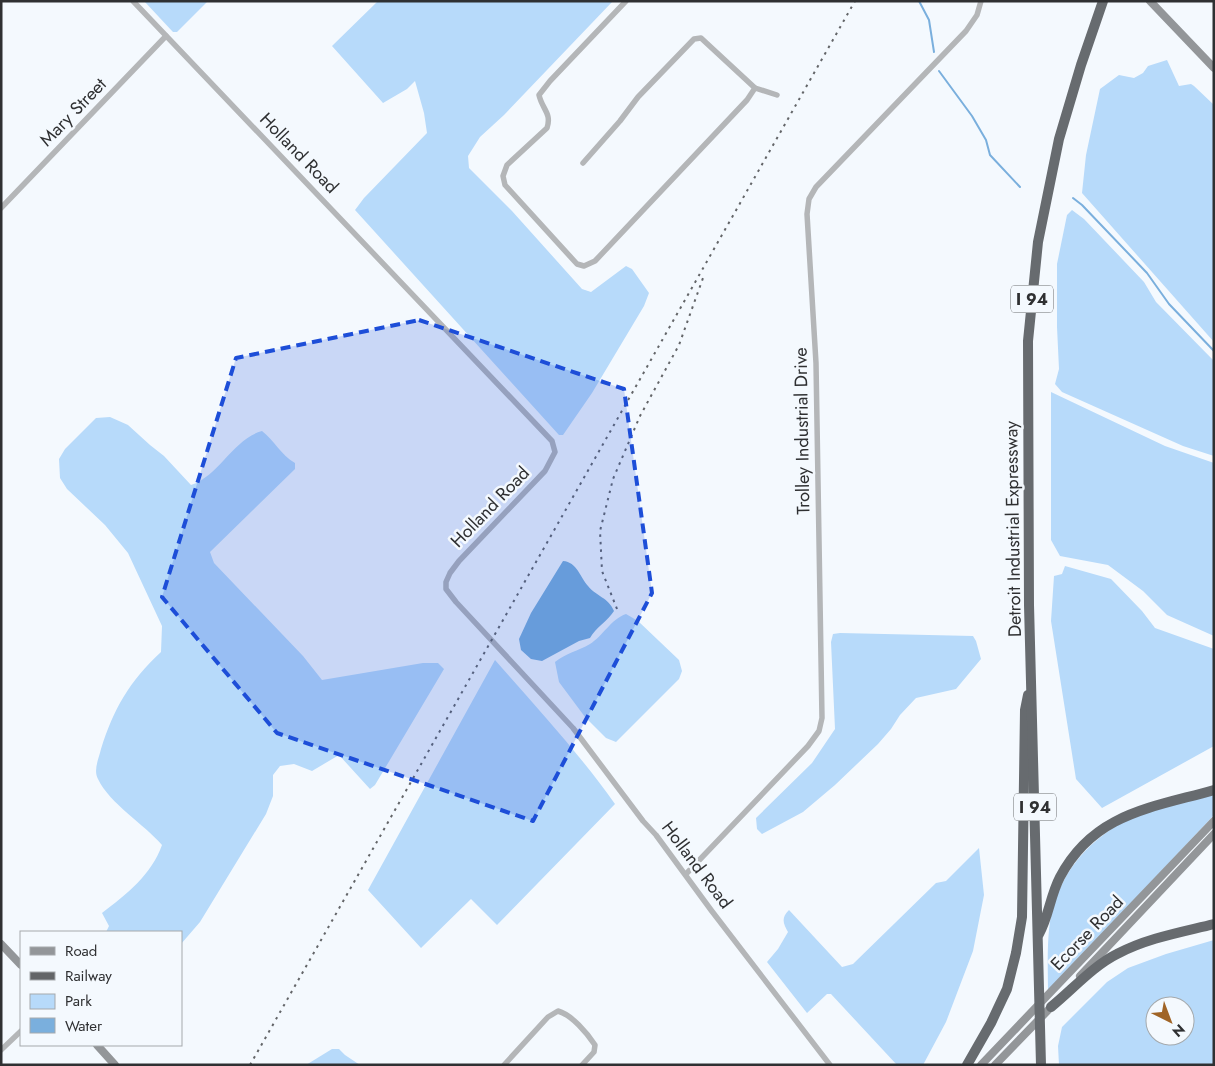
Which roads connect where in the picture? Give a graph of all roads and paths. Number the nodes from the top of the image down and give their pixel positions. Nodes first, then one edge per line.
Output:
1 (133, 1) edge
2 (626, 1) edge
3 (981, 1) edge
4 (1103, 1) edge
5 (1150, 1) edge
6 (166, 36) junction
7 (1214, 68) edge
8 (755, 88) junction
9 (777, 95) dead end
10 (583, 163) dead end
11 (1, 208) edge
12 (1032, 680) junction
13 (1214, 790) edge
14 (1214, 821) edge
15 (1214, 834) edge
16 (686, 874) junction
17 (1214, 924) edge
18 (1038, 935) junction
19 (1, 944) edge
20 (20, 964) edge
21 (1051, 1007) junction
22 (20, 1032) edge
23 (97, 1046) edge
24 (1, 1050) edge
25 (1041, 1061) edge
26 (115, 1065) edge
27 (504, 1065) edge
28 (582, 1065) edge
29 (830, 1065) edge
30 (967, 1065) edge
31 (981, 1065) edge
32 (994, 1065) edge

1 - 6 street, Holland Road
2 - 8 street
3 - 16 street, Trolley Industrial Drive
4 - 12 highway, Detroit Industrial Expressway / I 94
5 - 7 main road
6 - 11 street, Mary Street
6 - 16 street, Holland Road
8 - 9 street
8 - 10 street
12 - 18 highway, Detroit Industrial Expressway / I 94
12 - 30 highway
13 - 18 highway
14 - 31 main road, Ecorse Road
15 - 21 main road, Ecorse Road
16 - 29 street, Holland Road
17 - 21 highway
18 - 25 highway, Detroit Industrial Expressway / I 94
19 - 20 main road
21 - 32 main road, Ecorse Road
22 - 24 street
23 - 26 main road
27 - 28 street

